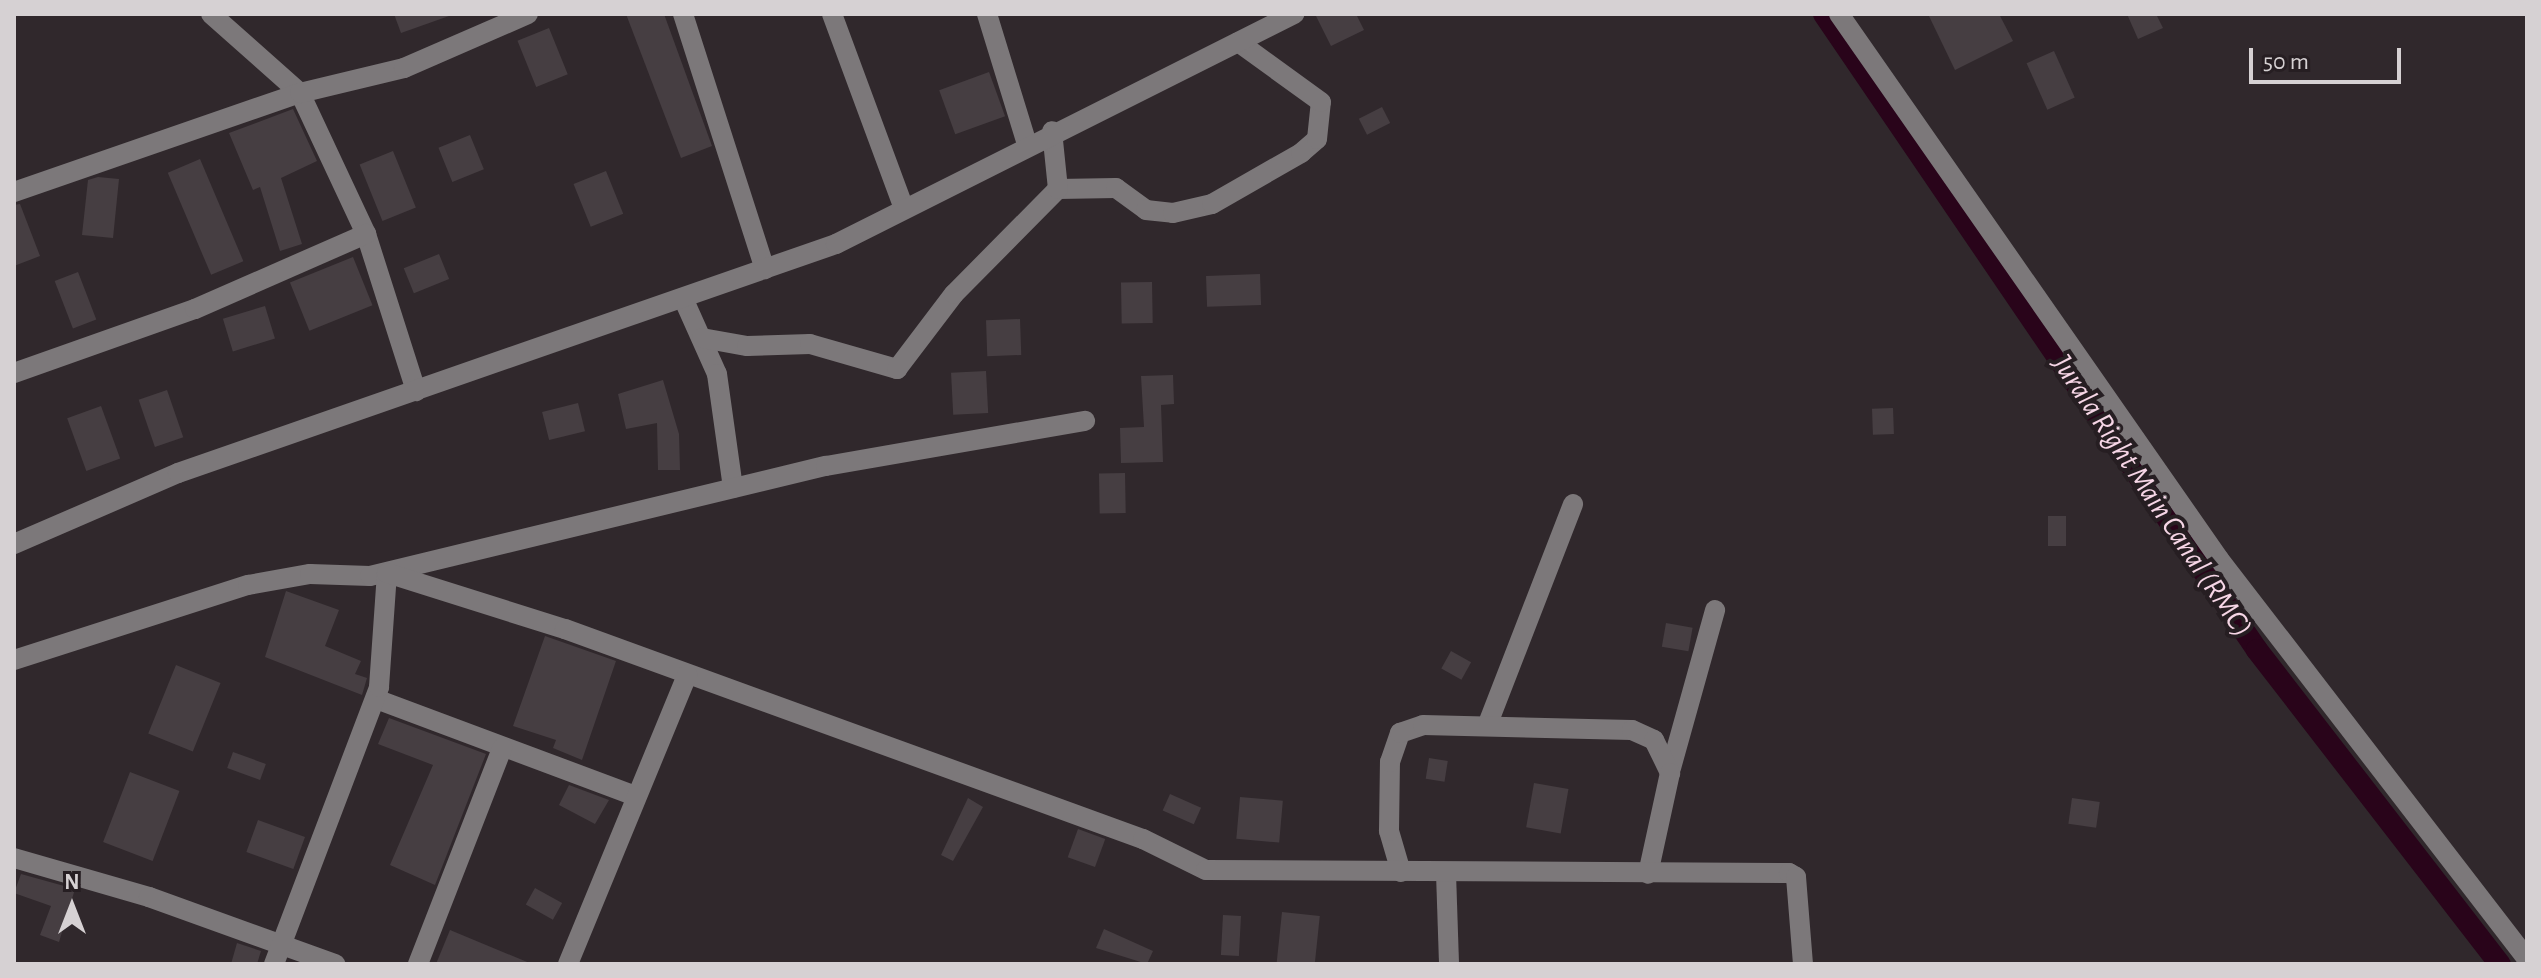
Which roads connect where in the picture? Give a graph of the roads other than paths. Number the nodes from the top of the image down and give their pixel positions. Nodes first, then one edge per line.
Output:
1 (211, 14) edge
2 (528, 14) edge
3 (683, 14) edge
4 (832, 14) edge
5 (987, 14) edge
6 (1293, 14) edge
7 (1839, 14) edge
8 (1238, 42) junction
9 (300, 93) junction
10 (1052, 131) junction
11 (1027, 144) junction
12 (1058, 189) junction
13 (14, 192) edge
14 (904, 209) junction
15 (366, 234) junction
16 (765, 269) junction
17 (683, 298) junction
18 (702, 338) junction
19 (14, 373) edge
20 (416, 391) junction
21 (1085, 421) dead end
22 (733, 488) junction
23 (1573, 504) dead end
24 (14, 544) edge
25 (387, 573) junction
26 (1715, 610) dead end
27 (14, 660) edge
28 (687, 675) junction
29 (376, 699) junction
30 (1487, 726) junction
31 (502, 748) junction
32 (1670, 773) junction
33 (636, 796) junction
34 (14, 858) edge
35 (1401, 872) junction
36 (1446, 873) junction
37 (1648, 874) junction
38 (280, 943) junction
39 (2527, 959) edge
40 (274, 964) edge
41 (335, 964) edge
42 (418, 964) edge
43 (568, 964) edge
44 (1449, 964) edge
45 (1803, 964) edge

1 - 9 street
2 - 9 street
3 - 16 street
4 - 14 street
5 - 11 street
6 - 8 street
7 - 39 street
8 - 10 street
8 - 12 street
9 - 13 street
9 - 15 street
10 - 11 street
10 - 12 street
11 - 14 street
12 - 18 street
14 - 16 street
15 - 19 street
15 - 20 street
16 - 17 street
17 - 18 street
17 - 20 street
18 - 22 street
20 - 24 street
21 - 22 street
22 - 25 street
23 - 30 street
25 - 27 street
25 - 28 street
25 - 29 street
26 - 32 street
28 - 33 street
28 - 35 street
29 - 31 street
29 - 38 street
30 - 32 street
30 - 35 street
31 - 33 street
31 - 42 street
32 - 37 street
33 - 43 street
34 - 38 street
35 - 36 street
36 - 37 street
36 - 44 street
37 - 45 street
38 - 40 street
38 - 41 street

